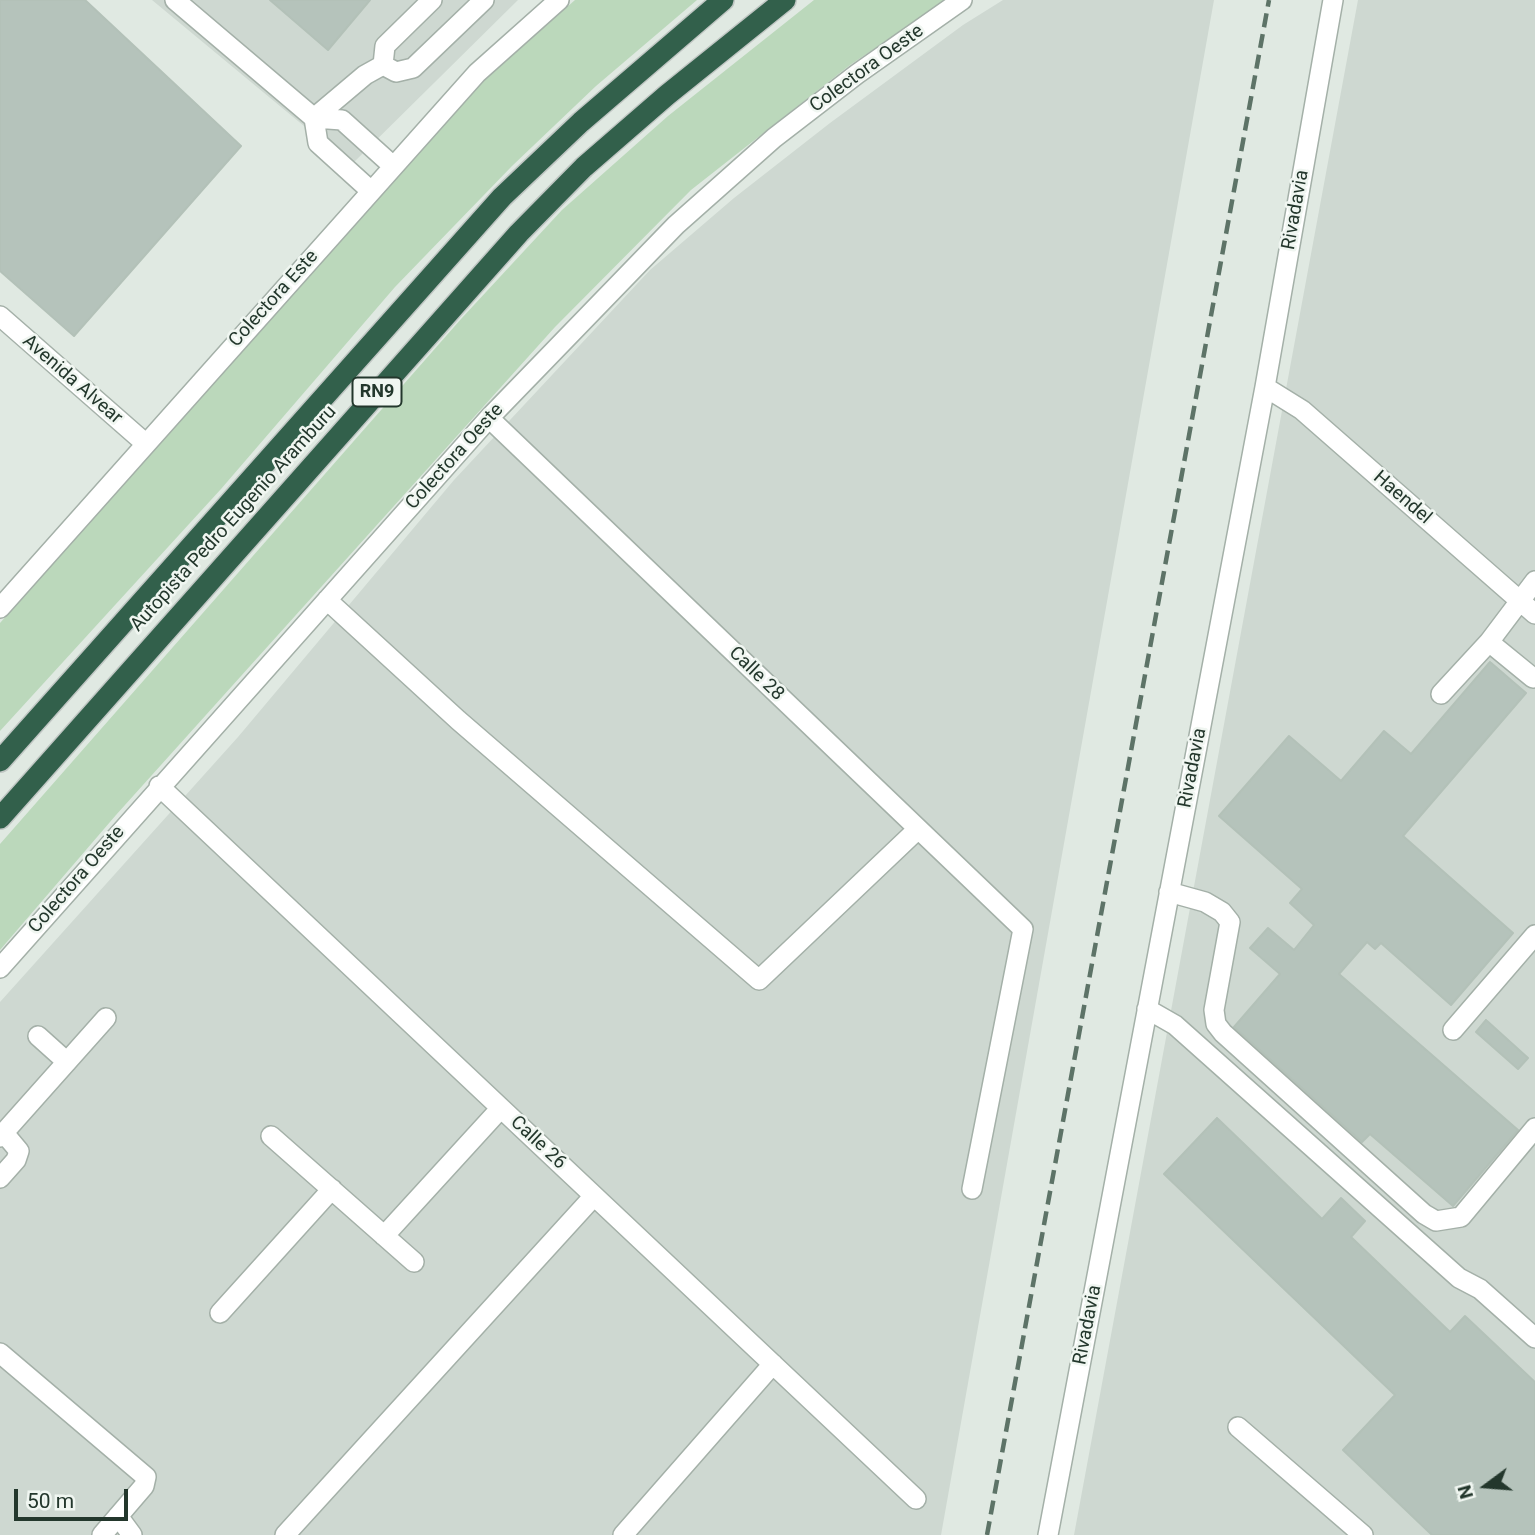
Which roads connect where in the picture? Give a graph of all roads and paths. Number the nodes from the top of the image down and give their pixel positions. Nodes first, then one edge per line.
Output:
1 (174, 0) edge
2 (432, 0) edge
3 (484, 0) edge
4 (559, 0) edge
5 (723, 0) edge
6 (785, 0) edge
7 (962, 0) edge
8 (1333, 0) edge
9 (383, 65) junction
10 (314, 118) junction
11 (393, 166) junction
12 (371, 191) junction
13 (0, 316) edge
14 (1265, 387) junction
15 (489, 418) junction
16 (145, 443) junction
17 (1535, 581) edge
18 (327, 600) junction
19 (1519, 600) junction
20 (0, 608) edge
21 (1535, 614) edge
22 (1489, 642) junction
23 (1533, 678) edge
24 (1441, 694) dead end
25 (0, 761) edge
26 (159, 786) junction
27 (0, 818) edge
28 (918, 829) junction
29 (1169, 892) junction
30 (1535, 935) edge
31 (0, 968) edge
32 (1147, 1009) junction
33 (106, 1018) dead end
34 (1453, 1030) dead end
35 (38, 1036) dead end
36 (67, 1062) junction
37 (501, 1108) junction
38 (1535, 1128) edge
39 (2, 1135) edge
40 (271, 1136) dead end
41 (0, 1178) edge
42 (332, 1189) junction
43 (972, 1189) dead end
44 (594, 1196) junction
45 (384, 1236) junction
46 (414, 1262) dead end
47 (220, 1313) dead end
48 (1535, 1338) edge
49 (773, 1364) junction
50 (4, 1365) edge
51 (1238, 1427) dead end
52 (916, 1499) dead end
53 (118, 1516) junction
54 (102, 1535) edge
55 (132, 1535) edge
56 (285, 1535) edge
57 (623, 1535) edge
58 (1048, 1535) edge
59 (1363, 1535) edge

1 - 10 street
2 - 9 street
3 - 9 street
4 - 11 street, Colectora Este
5 - 25 highway, Autopista Pedro Eugenio Aramburu / RN9
6 - 27 highway, Autopista Pedro Eugenio Aramburu / RN9
7 - 15 street, Colectora Oeste
8 - 14 street, Rivadavia
9 - 10 street
10 - 11 street
10 - 12 street
11 - 12 street, Colectora Este
12 - 16 street, Colectora Este
13 - 16 street, Avenida Alvear
14 - 19 street, Haendel
14 - 29 street, Rivadavia
15 - 18 street, Colectora Oeste
15 - 28 street, Calle 28
16 - 20 street, Colectora Este
17 - 19 street
18 - 26 street, Colectora Oeste
18 - 28 street
19 - 21 street, Haendel
19 - 22 street
22 - 23 street
22 - 24 street
26 - 31 street, Colectora Oeste
26 - 37 street, Calle 26
28 - 43 street, Calle 28
29 - 32 street, Rivadavia
29 - 38 street
30 - 34 street
32 - 48 street
32 - 58 street, Rivadavia
33 - 36 street
35 - 36 street
36 - 39 street
37 - 44 street, Calle 26
37 - 45 street
39 - 41 street
40 - 42 street
42 - 45 street
42 - 47 street
44 - 49 street, Calle 26
44 - 56 street
45 - 46 street
49 - 52 street, Calle 26
49 - 57 street
50 - 53 street
51 - 59 street
53 - 54 street
53 - 55 street

